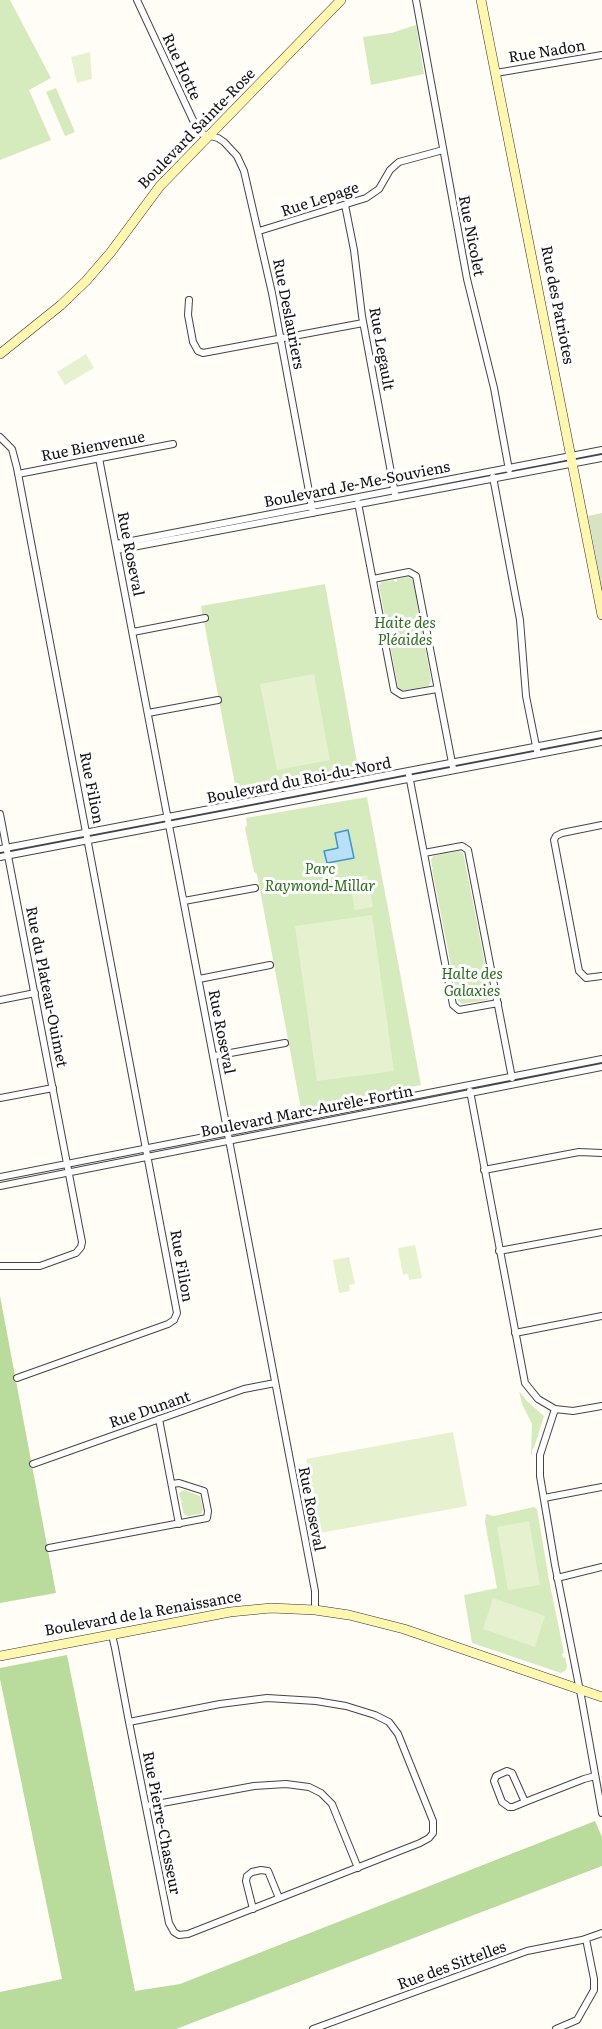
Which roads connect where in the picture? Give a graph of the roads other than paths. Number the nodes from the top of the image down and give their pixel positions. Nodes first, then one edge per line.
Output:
1 (137, 0) edge
2 (341, 0) edge
3 (416, 0) edge
4 (481, 0) edge
5 (602, 55) edge
6 (496, 73) junction
7 (209, 136) junction
8 (443, 150) junction
9 (345, 205) junction
10 (259, 231) junction
11 (189, 300) dead end
12 (363, 323) junction
13 (281, 339) junction
14 (0, 354) edge
15 (0, 437) edge
16 (172, 444) dead end
17 (602, 450) edge
18 (99, 458) junction
19 (602, 458) edge
20 (572, 460) junction
21 (509, 472) junction
22 (18, 474) junction
23 (492, 475) junction
24 (395, 494) junction
25 (358, 501) junction
26 (311, 506) junction
27 (313, 513) junction
28 (116, 547) junction
29 (373, 579) junction
30 (602, 615) edge
31 (205, 618) dead end
32 (133, 632) junction
33 (437, 688) junction
34 (218, 700) dead end
35 (148, 713) junction
36 (602, 734) edge
37 (602, 742) edge
38 (536, 747) junction
39 (538, 755) junction
40 (452, 764) junction
41 (453, 771) junction
42 (410, 775) junction
43 (0, 814) edge
44 (169, 821) junction
45 (602, 825) edge
46 (88, 837) junction
47 (5, 851) edge
48 (424, 853) junction
49 (0, 857) edge
50 (255, 888) dead end
51 (184, 901) junction
52 (270, 965) dead end
53 (602, 976) edge
54 (199, 979) junction
55 (35, 993) junction
56 (0, 1000) edge
57 (498, 1003) junction
58 (285, 1043) dead end
59 (214, 1056) junction
60 (602, 1059) edge
61 (602, 1067) edge
62 (512, 1076) junction
63 (514, 1084) junction
64 (469, 1085) junction
65 (53, 1088) junction
66 (470, 1093) junction
67 (0, 1098) edge
68 (228, 1132) junction
69 (230, 1140) junction
70 (148, 1152) junction
71 (602, 1153) edge
72 (68, 1164) junction
73 (484, 1170) junction
74 (69, 1172) junction
75 (0, 1177) edge
76 (0, 1186) edge
77 (602, 1232) edge
78 (499, 1251) junction
79 (0, 1266) edge
80 (602, 1316) edge
81 (515, 1333) junction
82 (17, 1378) dead end
83 (275, 1383) junction
84 (602, 1406) edge
85 (555, 1409) junction
86 (159, 1419) junction
87 (33, 1464) dead end
88 (172, 1484) junction
89 (602, 1487) edge
90 (544, 1498) junction
91 (179, 1524) junction
92 (49, 1548) dead end
93 (602, 1567) edge
94 (557, 1578) junction
95 (315, 1610) junction
96 (112, 1635) junction
97 (0, 1656) edge
98 (580, 1690) junction
99 (602, 1697) edge
100 (129, 1722) junction
101 (595, 1776) junction
102 (525, 1802) junction
103 (146, 1806) junction
104 (602, 1813) edge
105 (358, 1868) junction
106 (279, 1898) junction
107 (253, 1909) junction
108 (602, 1933) edge
109 (586, 1939) junction
110 (313, 2029) edge
111 (556, 2029) edge

1 - 7 street, Rue Hotte
2 - 7 street, Boulevard Sainte-Rose
3 - 8 street, Rue Nicolet
4 - 6 street, Rue des Patriotes
5 - 6 street, Rue Nadon
6 - 20 street, Rue des Patriotes
7 - 10 street, Rue Deslauriers
7 - 14 street, Boulevard Sainte-Rose
8 - 9 street, Rue Lepage
8 - 21 street, Rue Nicolet
9 - 10 street, Rue Lepage
9 - 12 street, Rue Legault
10 - 13 street, Rue Deslauriers
11 - 13 street
12 - 13 street
12 - 24 street, Rue Legault
13 - 26 street, Rue Deslauriers
15 - 22 street, Rue Filion
16 - 18 street, Rue Bienvenue
17 - 20 street, Boulevard Je-Me-Souviens
18 - 22 street, Rue Bienvenue
18 - 28 street, Rue Roseval
19 - 20 street, Boulevard Je-Me-Souviens
20 - 21 street, Boulevard Je-Me-Souviens
20 - 30 street, Rue des Patriotes
21 - 23 street, Boulevard Je-Me-Souviens
22 - 46 street, Rue Filion
23 - 24 street, Boulevard Je-Me-Souviens
23 - 38 street
24 - 25 street, Boulevard Je-Me-Souviens
25 - 26 street, Boulevard Je-Me-Souviens
25 - 27 street, Boulevard Je-Me-Souviens
25 - 29 street
26 - 27 street, Rue Deslauriers
26 - 28 street, Boulevard Je-Me-Souviens
27 - 28 street, Boulevard Je-Me-Souviens
28 - 32 street, Rue Roseval
29 - 33 street
29 - 33 street
31 - 32 street
32 - 35 street, Rue Roseval
33 - 40 street
34 - 35 street
35 - 44 street, Rue Roseval
36 - 38 street, Boulevard du Roi-du-Nord
37 - 39 street, Boulevard du Roi-du-Nord
38 - 39 street
38 - 40 street, Boulevard du Roi-du-Nord
39 - 41 street, Boulevard du Roi-du-Nord
40 - 41 street
40 - 42 street, Boulevard du Roi-du-Nord
41 - 42 street, Boulevard du Roi-du-Nord
42 - 44 street, Boulevard du Roi-du-Nord
42 - 48 street
43 - 47 street, Rue du Plateau-Ouimet
44 - 46 street, Boulevard du Roi-du-Nord
44 - 51 street, Rue Roseval
45 - 53 street
46 - 47 street, Boulevard du Roi-du-Nord
46 - 70 street, Rue Filion
47 - 49 street, Boulevard du Roi-du-Nord
47 - 55 street, Rue du Plateau-Ouimet
48 - 57 street
48 - 57 street
50 - 51 street
51 - 54 street, Rue Roseval
52 - 54 street
54 - 59 street, Rue Roseval
55 - 56 street
55 - 65 street, Rue du Plateau-Ouimet
57 - 62 street
58 - 59 street
59 - 68 street, Rue Roseval
60 - 62 street, Boulevard Marc-Aurèle-Fortin
61 - 63 street, Boulevard Marc-Aurèle-Fortin
62 - 63 street
62 - 64 street, Boulevard Marc-Aurèle-Fortin
63 - 66 street, Boulevard Marc-Aurèle-Fortin
64 - 66 street
64 - 68 street, Boulevard Marc-Aurèle-Fortin
65 - 67 street
65 - 72 street, Rue du Plateau-Ouimet
66 - 69 street, Boulevard Marc-Aurèle-Fortin
66 - 73 street
68 - 69 street, Rue Roseval
68 - 70 street, Boulevard Marc-Aurèle-Fortin
69 - 70 street, Boulevard Marc-Aurèle-Fortin
69 - 83 street, Rue Roseval
70 - 72 street, Boulevard Marc-Aurèle-Fortin
70 - 74 street, Boulevard Marc-Aurèle-Fortin
70 - 82 street, Rue Filion
71 - 73 street
72 - 74 street
72 - 75 street, Boulevard Marc-Aurèle-Fortin
73 - 78 street
74 - 76 street, Boulevard Marc-Aurèle-Fortin
74 - 79 street
77 - 78 street
78 - 81 street
80 - 81 street
81 - 85 street
83 - 86 street, Rue Dunant
83 - 95 street, Rue Roseval
84 - 85 street
85 - 90 street
86 - 87 street, Rue Dunant
86 - 88 street
88 - 91 street
88 - 91 street
89 - 90 street
90 - 94 street
91 - 92 street
93 - 94 street
94 - 98 street
95 - 96 street, Boulevard de la Renaissance
95 - 98 street, Boulevard de la Renaissance
96 - 97 street, Boulevard de la Renaissance
96 - 100 street, Rue Pierre-Chasseur
98 - 99 street, Boulevard de la Renaissance
98 - 101 street
100 - 103 street, Rue Pierre-Chasseur
100 - 105 street, Rue Pierre-Chasseur
101 - 102 street
101 - 104 street
102 - 102 street
103 - 105 street
103 - 107 street, Rue Pierre-Chasseur
105 - 106 street, Rue Pierre-Chasseur
106 - 107 street, Rue Pierre-Chasseur
106 - 107 street
108 - 109 street, Rue des Sittelles
109 - 110 street, Rue des Sittelles
109 - 111 street

